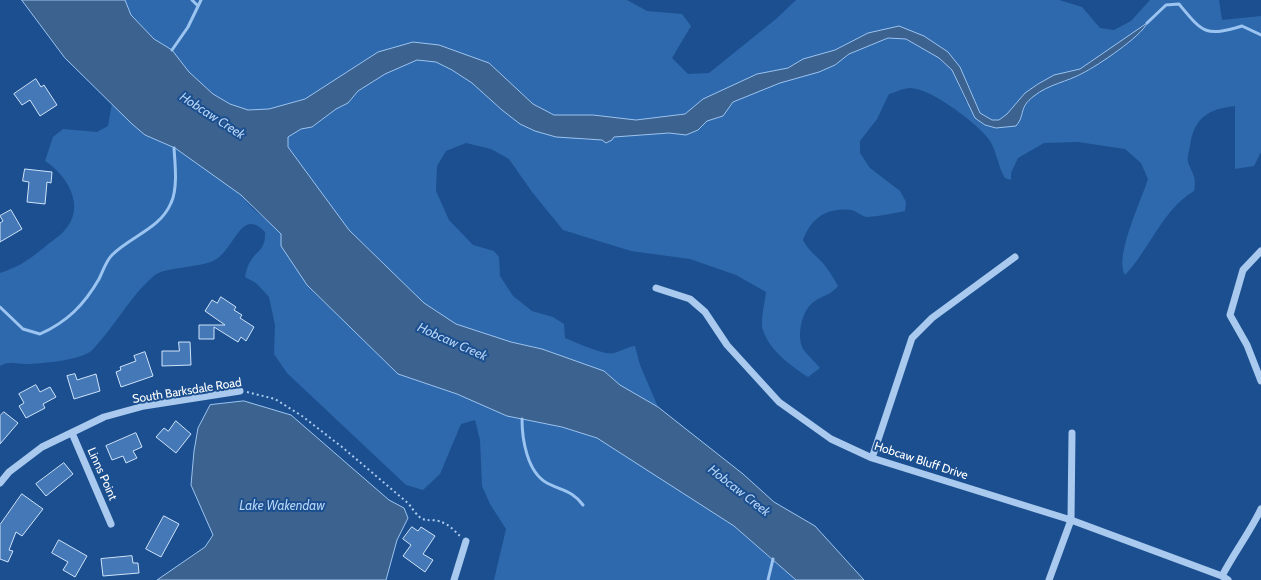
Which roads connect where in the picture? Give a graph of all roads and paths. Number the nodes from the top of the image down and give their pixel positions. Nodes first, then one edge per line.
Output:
1 (1261, 251) edge
2 (1015, 257) dead end
3 (656, 288) dead end
4 (1261, 381) edge
5 (240, 391) joint
6 (72, 433) junction
7 (1072, 433) dead end
8 (872, 458) junction
9 (0, 483) edge
10 (1261, 509) edge
11 (1071, 520) junction
12 (111, 524) dead end
13 (466, 541) joint
14 (1225, 578) edge
15 (454, 580) edge
16 (1049, 580) edge

1 - 4 street
2 - 8 street
3 - 8 street, Hobcaw Bluff Drive
5 - 6 street, South Barksdale Road
5 - 13 path, South Barksdale Road
6 - 9 street, South Barksdale Road
6 - 12 street, Linns Point
7 - 11 street
8 - 11 street, Hobcaw Bluff Drive
10 - 14 street
11 - 14 street, Hobcaw Bluff Drive
11 - 16 street
13 - 15 street

